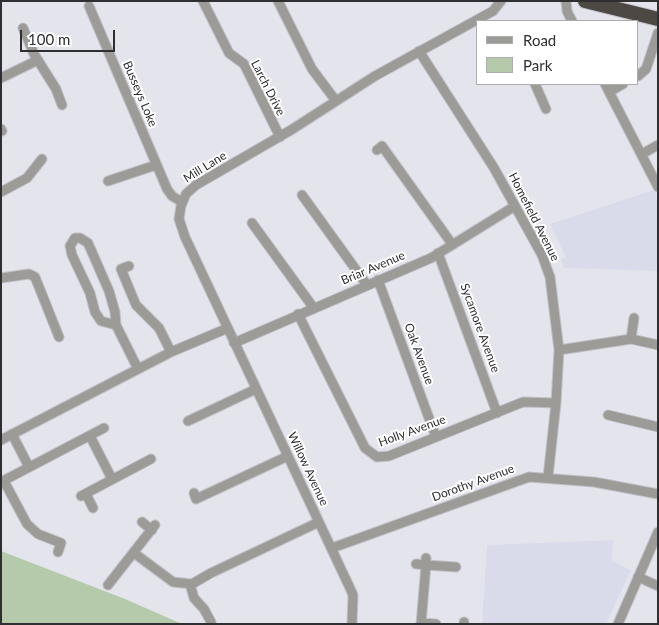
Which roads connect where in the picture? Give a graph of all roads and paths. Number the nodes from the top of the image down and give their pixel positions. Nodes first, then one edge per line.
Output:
1 (203, 1) edge
2 (278, 1) edge
3 (501, 1) edge
4 (566, 1) edge
5 (585, 1) edge
6 (89, 6) dead end
7 (486, 18) edge
8 (658, 19) edge
9 (572, 20) edge
10 (477, 22) edge
11 (27, 31) dead end
12 (658, 33) edge
13 (419, 51) junction
14 (38, 60) junction
15 (639, 75) edge
16 (1, 78) edge
17 (534, 85) edge
18 (607, 88) edge
19 (336, 101) junction
20 (58, 102) dead end
21 (546, 110) dead end
22 (280, 137) junction
23 (658, 145) edge
24 (382, 146) dead end
25 (642, 154) junction
26 (42, 159) dead end
27 (156, 165) junction
28 (108, 181) dead end
29 (658, 187) edge
30 (1, 192) edge
31 (302, 195) dead end
32 (182, 202) junction
33 (515, 206) junction
34 (252, 223) dead end
35 (452, 244) junction
36 (438, 253) junction
37 (129, 266) dead end
38 (1, 278) edge
39 (378, 280) junction
40 (367, 284) junction
41 (313, 307) junction
42 (298, 314) junction
43 (634, 318) dead end
44 (116, 325) junction
45 (228, 328) junction
46 (58, 337) dead end
47 (631, 340) junction
48 (234, 343) junction
49 (658, 345) edge
50 (559, 350) junction
51 (171, 352) junction
52 (138, 369) junction
53 (256, 389) junction
54 (556, 403) junction
55 (497, 412) junction
56 (608, 415) dead end
57 (188, 421) dead end
58 (658, 427) edge
59 (104, 428) dead end
60 (12, 434) junction
61 (90, 436) junction
62 (436, 437) junction
63 (1, 440) edge
64 (288, 456) junction
65 (150, 459) dead end
66 (29, 467) junction
67 (548, 477) junction
68 (112, 479) junction
69 (3, 481) edge
70 (658, 494) edge
71 (196, 499) dead end
72 (93, 508) dead end
73 (142, 522) dead end
74 (319, 522) junction
75 (658, 532) edge
76 (62, 545) dead end
77 (332, 548) junction
78 (134, 552) junction
79 (456, 567) dead end
80 (638, 577) junction
81 (190, 584) junction
82 (108, 585) dead end
83 (658, 586) edge
84 (211, 622) dead end
85 (422, 623) edge
86 (352, 624) edge
87 (436, 624) edge
88 (618, 624) edge

1 - 22 street, Larch Drive
2 - 19 street
3 - 7 street, Mill Lane
4 - 9 street
5 - 8 highway
6 - 27 street, Busseys Loke
10 - 13 street, Mill Lane
11 - 14 street
12 - 15 street
13 - 19 street, Mill Lane
13 - 33 street, Homefield Avenue
14 - 16 street
14 - 20 street
17 - 21 street
18 - 25 street
19 - 22 street, Mill Lane
22 - 32 street, Mill Lane
23 - 25 street
24 - 35 street
25 - 29 street
26 - 30 street
27 - 28 street
27 - 32 street, Busseys Loke
31 - 40 street
32 - 45 street, Mill Lane
33 - 35 street, Briar Avenue
33 - 50 street, Homefield Avenue
34 - 41 street
35 - 36 street, Briar Avenue
36 - 39 street, Briar Avenue
36 - 55 street, Sycamore Avenue
37 - 51 street
38 - 46 street
39 - 40 street, Briar Avenue
39 - 62 street, Oak Avenue
40 - 41 street, Briar Avenue
41 - 42 street, Briar Avenue
42 - 48 street, Briar Avenue
42 - 62 street, Holly Avenue
43 - 47 street
44 - 44 street
44 - 52 street
45 - 48 street, Willow Avenue
45 - 51 street
47 - 49 street
47 - 50 street
48 - 53 street, Willow Avenue
50 - 54 street, Homefield Avenue
51 - 52 street
52 - 60 street
53 - 57 street
53 - 64 street, Willow Avenue
54 - 55 street, Holly Avenue
54 - 67 street, Homefield Avenue
55 - 62 street, Holly Avenue
56 - 58 street
59 - 61 street
60 - 63 street
60 - 66 street
61 - 66 street
61 - 68 street
64 - 71 street
64 - 74 street, Willow Avenue
65 - 68 street
66 - 69 street
67 - 70 street, Dorothy Avenue
67 - 77 street, Dorothy Avenue
68 - 72 street
69 - 76 street
73 - 78 street
74 - 77 street, Willow Avenue
74 - 81 street
75 - 80 street
77 - 86 street, Willow Avenue
78 - 81 street
78 - 82 street
79 - 85 street
80 - 83 street
80 - 88 street
81 - 84 street
85 - 87 street

